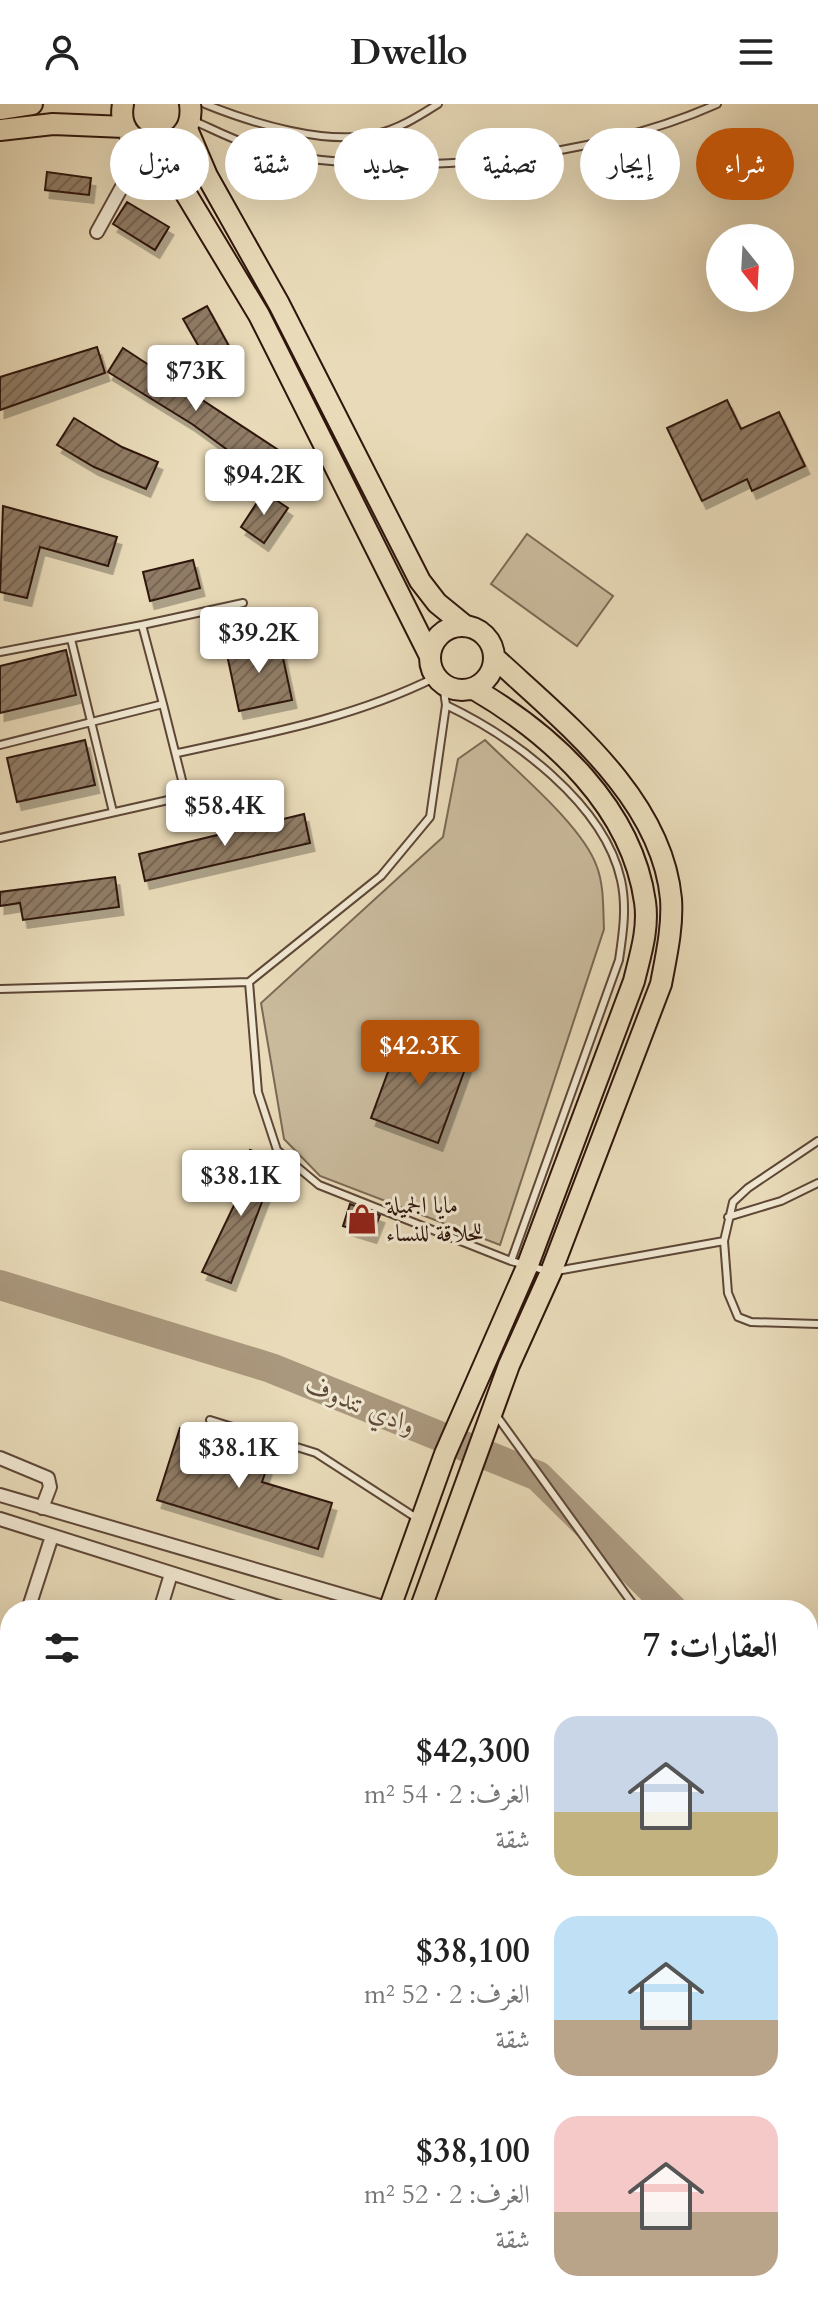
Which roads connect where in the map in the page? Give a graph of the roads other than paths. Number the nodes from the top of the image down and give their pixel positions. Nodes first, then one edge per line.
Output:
1 (32, 104) edge
2 (123, 104) edge
3 (205, 104) edge
4 (438, 104) edge
5 (717, 104) edge
6 (0, 109) edge
7 (189, 117) edge
8 (125, 127) joint
9 (0, 130) edge
10 (117, 200) edge
11 (190, 200) edge
12 (97, 232) dead end
13 (243, 603) dead end
14 (142, 625) junction
15 (464, 625) junction
16 (71, 639) junction
17 (0, 652) edge
18 (430, 656) junction
19 (495, 658) junction
20 (439, 681) junction
21 (474, 689) junction
22 (163, 704) junction
23 (446, 705) junction
24 (90, 722) junction
25 (0, 745) edge
26 (177, 753) junction
27 (113, 812) junction
28 (0, 838) edge
29 (249, 982) junction
30 (0, 989) edge
31 (818, 1141) edge
32 (818, 1183) edge
33 (728, 1217) junction
34 (724, 1241) junction
35 (519, 1264) junction
36 (551, 1272) junction
37 (818, 1324) edge
38 (492, 1409) junction
39 (210, 1420) dead end
40 (0, 1458) edge
41 (0, 1495) edge
42 (42, 1508) junction
43 (0, 1519) edge
44 (421, 1521) junction
45 (52, 1536) junction
46 (171, 1574) junction
47 (31, 1600) edge
48 (163, 1600) edge
49 (234, 1600) edge
50 (355, 1600) edge
51 (393, 1600) edge
52 (424, 1600) edge
53 (630, 1600) edge

1 - 6 main road
2 - 8 main road
3 - 4 lane
5 - 7 lane
7 - 15 main road
8 - 9 main road
10 - 12 street
11 - 18 main road
13 - 14 lane
14 - 16 lane
14 - 22 lane
15 - 18 main road
15 - 19 main road
16 - 17 lane
16 - 24 lane
18 - 20 main road
19 - 21 main road
19 - 36 main road
20 - 21 main road
20 - 23 lane
20 - 26 lane
21 - 35 main road
22 - 24 lane
22 - 26 lane
23 - 29 lane
23 - 35 lane
24 - 25 lane
24 - 27 lane
26 - 27 lane
27 - 28 lane
29 - 30 lane
29 - 35 lane
31 - 33 lane
32 - 33 lane
33 - 34 lane
34 - 36 lane
34 - 37 lane
35 - 36 lane
35 - 44 main road
36 - 38 main road
38 - 52 main road
38 - 53 lane
39 - 44 lane
40 - 42 street
41 - 42 street
42 - 50 street
43 - 45 street
44 - 51 main road
45 - 46 street
45 - 47 street
46 - 48 street
46 - 49 street

